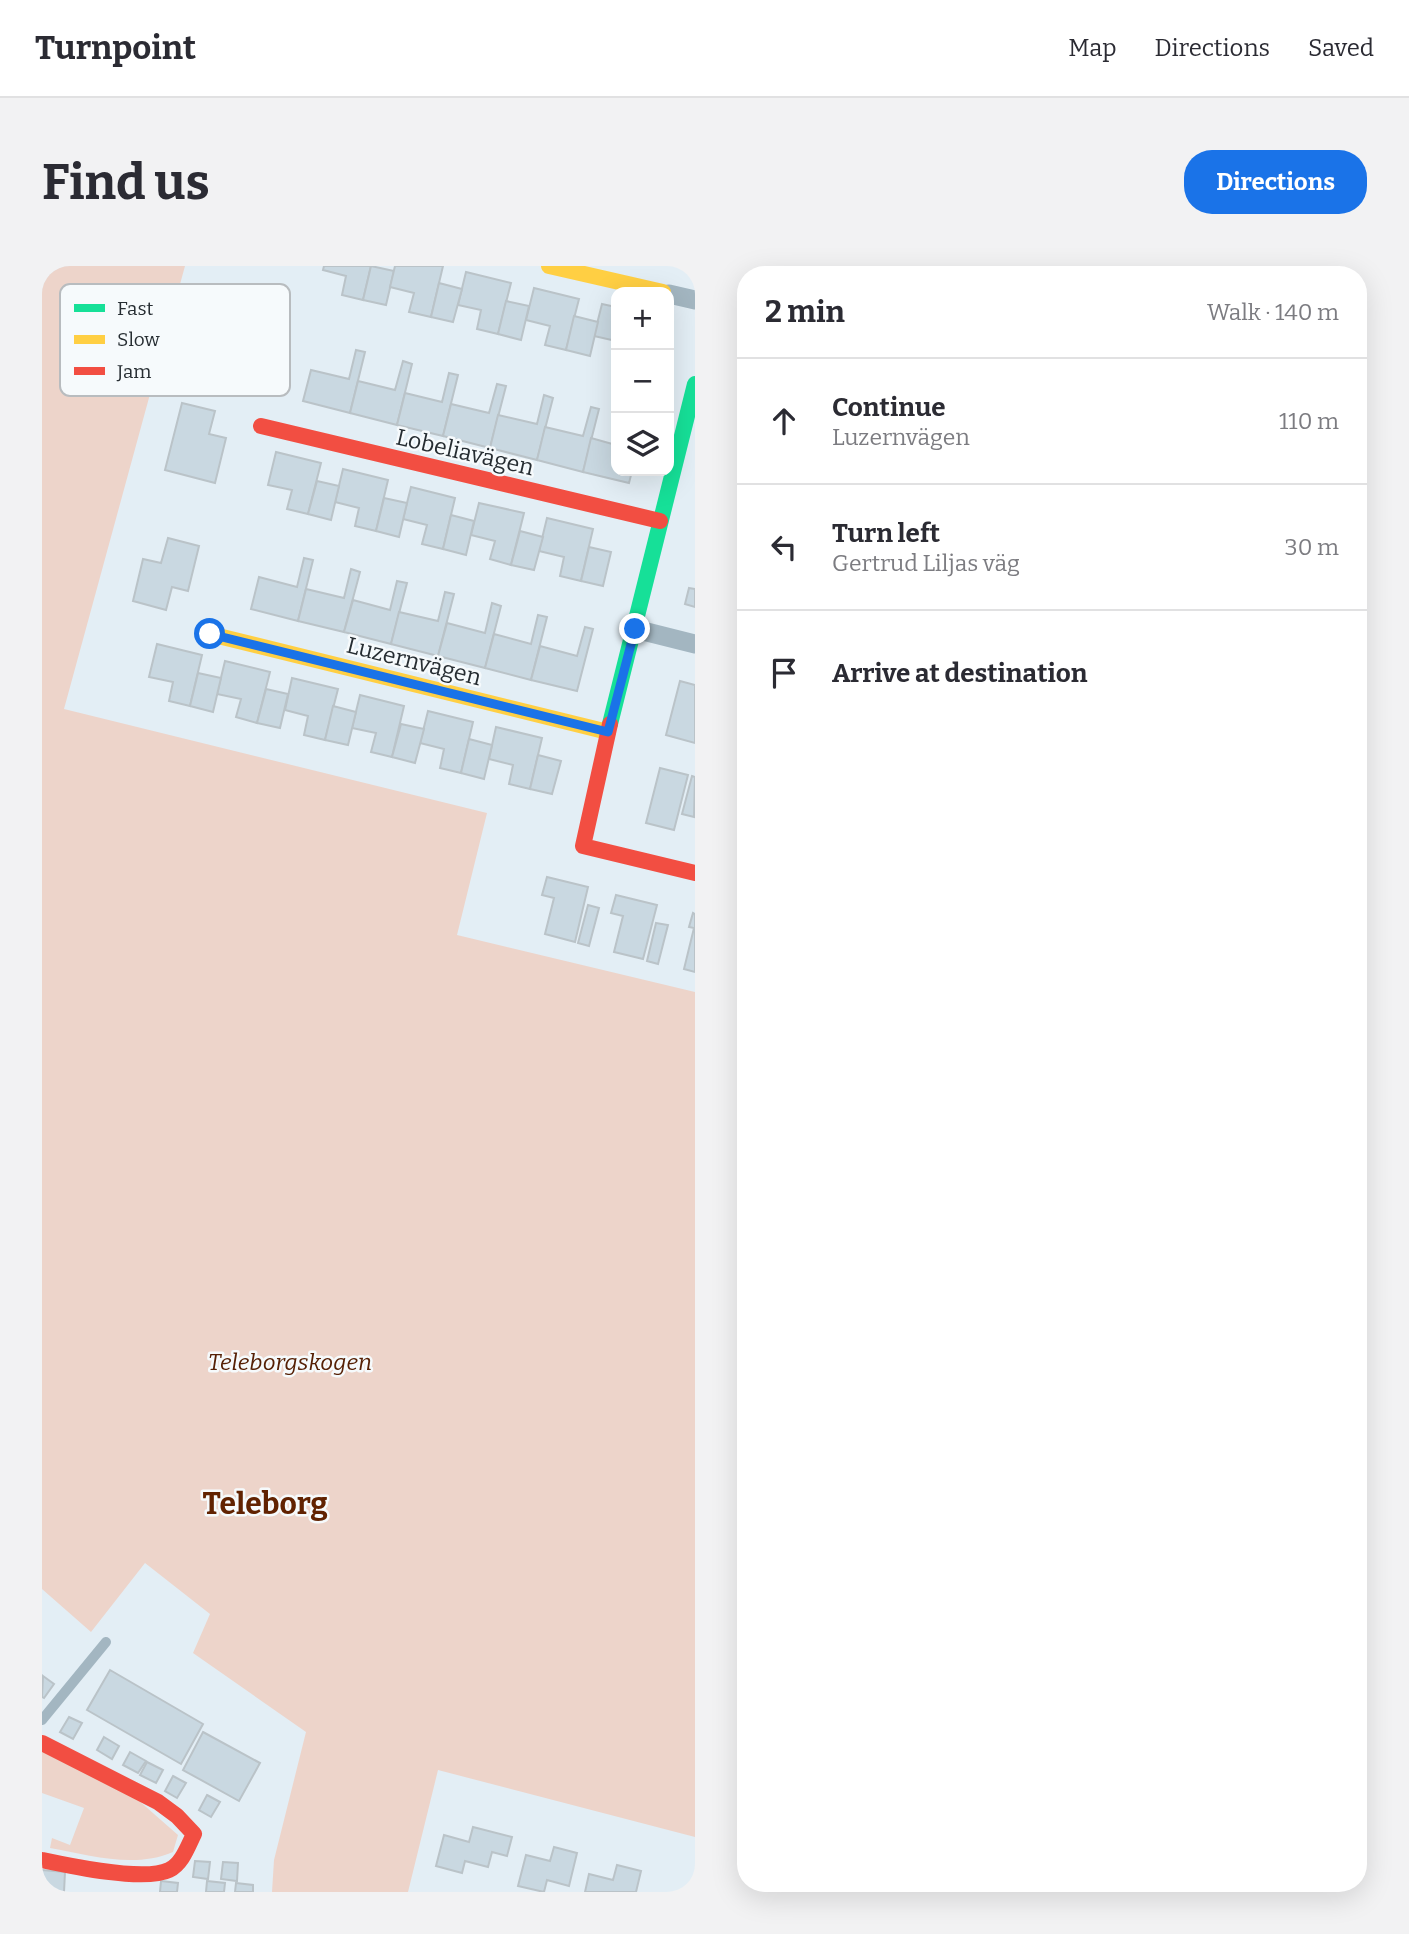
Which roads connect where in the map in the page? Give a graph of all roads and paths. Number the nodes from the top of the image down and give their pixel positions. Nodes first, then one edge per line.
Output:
1 (549, 266) edge
2 (641, 287) edge
3 (674, 295) edge
4 (695, 300) edge
5 (695, 384) edge
6 (691, 418) edge
7 (261, 426) dead end
8 (660, 521) junction
9 (635, 629) junction
10 (210, 634) dead end
11 (695, 644) edge
12 (608, 732) junction
13 (695, 873) edge
14 (106, 1642) dead end
15 (42, 1720) edge
16 (42, 1743) edge
17 (42, 1860) edge

1 - 2 street
3 - 4 street
5 - 6 street
6 - 8 street
7 - 8 street, Lobeliavägen
8 - 9 street
9 - 11 street
9 - 12 street
10 - 12 street, Luzernvägen
12 - 13 street
14 - 15 lane
16 - 17 street

